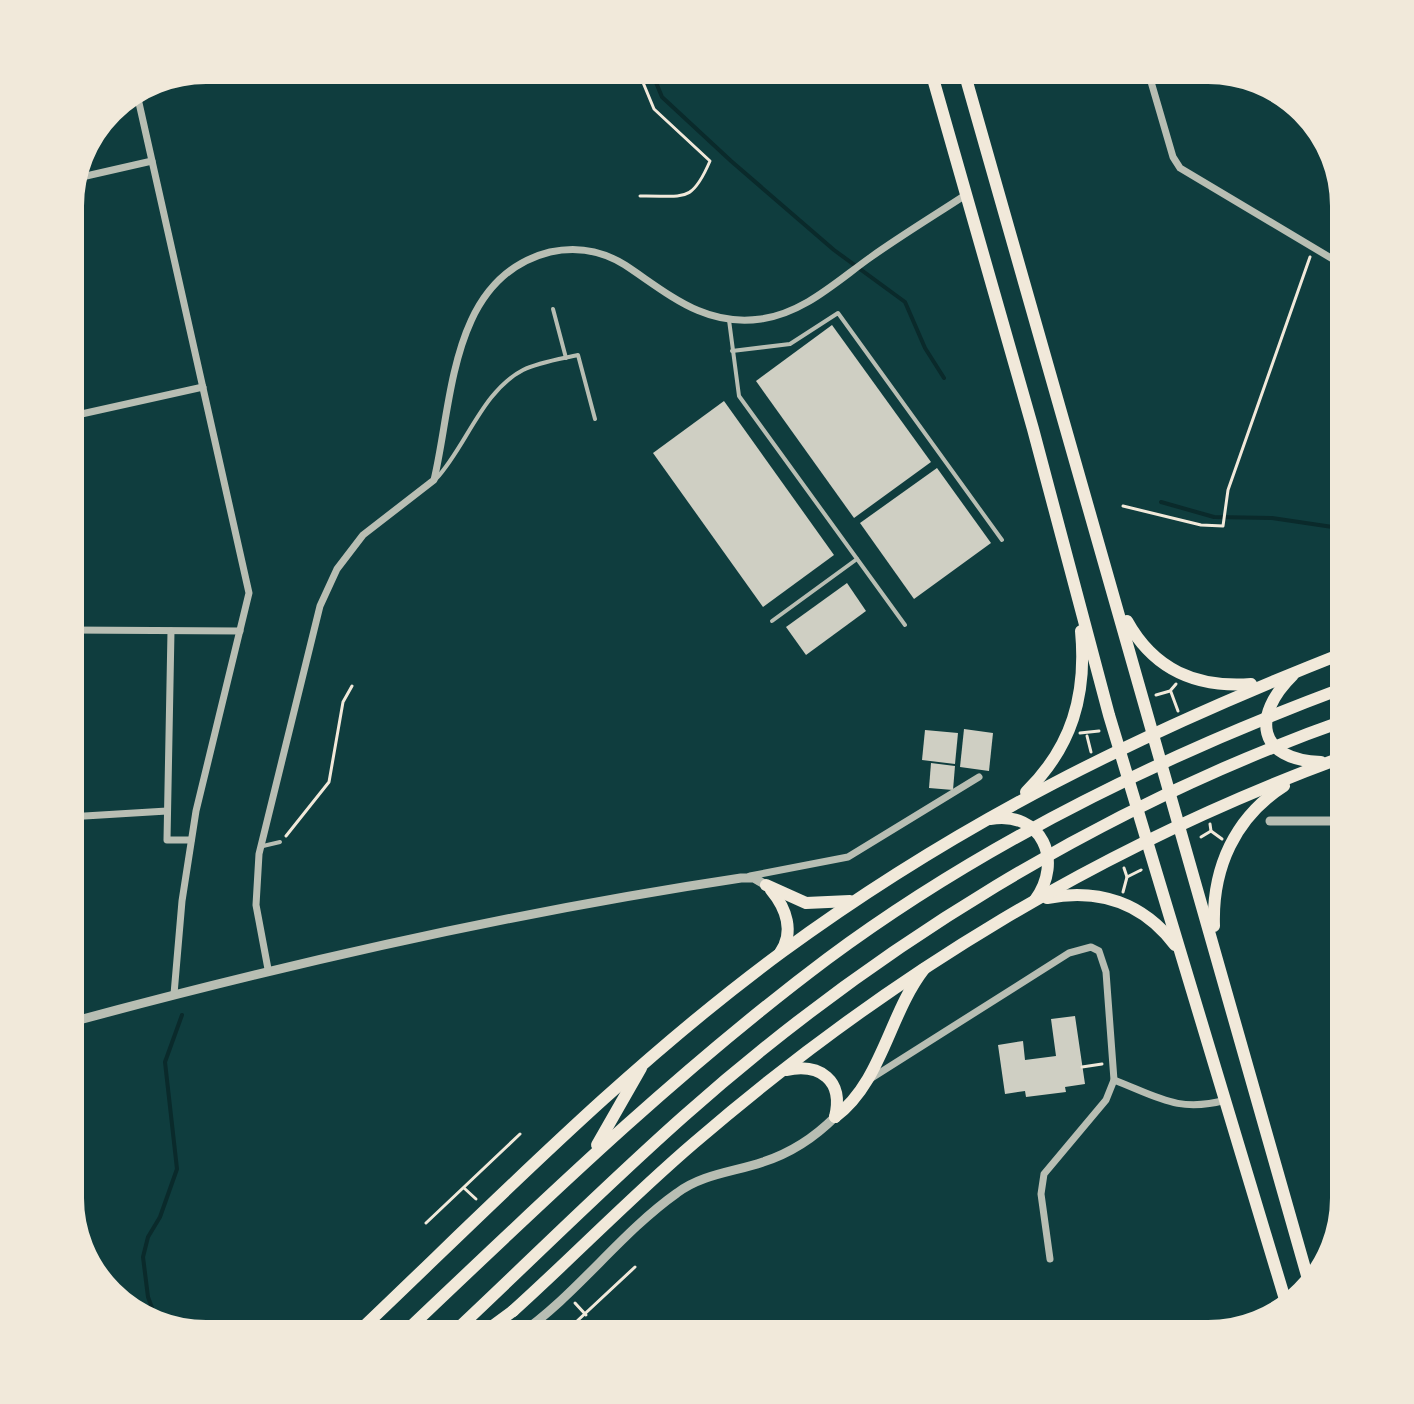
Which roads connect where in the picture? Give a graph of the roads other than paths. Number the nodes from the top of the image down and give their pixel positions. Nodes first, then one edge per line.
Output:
1 (934, 82) edge
2 (967, 82) edge
3 (1151, 82) edge
4 (139, 103) edge
5 (152, 161) junction
6 (86, 176) edge
7 (967, 194) junction
8 (1332, 260) edge
9 (553, 309) dead end
10 (729, 320) junction
11 (732, 351) junction
12 (566, 358) junction
13 (203, 387) junction
14 (82, 414) edge
15 (595, 419) dead end
16 (434, 480) junction
17 (1002, 540) dead end
18 (857, 559) junction
19 (1078, 597) junction
20 (1115, 597) junction
21 (772, 621) dead end
22 (905, 625) dead end
23 (82, 630) edge
24 (171, 631) junction
25 (240, 631) junction
26 (1332, 657) edge
27 (1298, 670) junction
28 (1273, 680) junction
29 (1332, 692) edge
30 (1332, 725) edge
31 (1152, 731) junction
32 (1119, 748) junction
33 (1332, 761) edge
34 (1321, 765) junction
35 (979, 777) dead end
36 (1011, 804) junction
37 (167, 811) junction
38 (82, 816) edge
39 (983, 820) junction
40 (1270, 821) dead end
41 (1332, 821) edge
42 (1179, 823) junction
43 (1147, 838) junction
44 (191, 840) junction
45 (280, 842) road end
46 (260, 846) junction
47 (741, 878) junction
48 (766, 885) junction
49 (864, 894) junction
50 (1034, 902) junction
51 (1180, 951) junction
52 (1216, 953) junction
53 (780, 954) junction
54 (928, 964) junction
55 (268, 969) junction
56 (174, 994) junction
57 (82, 1019) edge
58 (641, 1068) junction
59 (783, 1071) junction
60 (1114, 1080) junction
61 (866, 1081) junction
62 (1227, 1100) junction
63 (835, 1117) junction
64 (591, 1155) junction
65 (1050, 1259) dead end
66 (1306, 1273) edge
67 (1284, 1296) edge
68 (369, 1322) edge
69 (416, 1322) edge
70 (465, 1322) edge
71 (498, 1322) edge
72 (535, 1322) edge

1 - 7 main road
2 - 20 main road
3 - 8 street
4 - 5 street
5 - 6 street
5 - 13 street
7 - 10 street
7 - 19 main road
9 - 12 lane
10 - 11 lane
10 - 16 street
11 - 17 lane
11 - 18 lane
12 - 15 lane
12 - 16 lane
13 - 14 street
13 - 25 street
16 - 46 street
18 - 21 lane
18 - 22 lane
19 - 32 main road
19 - 36 main road
20 - 28 main road
20 - 31 main road
23 - 24 street
24 - 25 street
24 - 37 street
25 - 44 street
26 - 27 main road
27 - 28 main road
27 - 34 main road
28 - 31 main road
29 - 64 main road
30 - 70 main road
31 - 32 main road
31 - 42 main road
32 - 36 main road
32 - 43 main road
33 - 34 main road
34 - 42 main road
34 - 52 main road
35 - 47 street
36 - 39 main road
37 - 38 street
37 - 44 street
39 - 49 main road
39 - 50 main road
40 - 41 street
42 - 43 main road
42 - 52 main road
43 - 50 main road
43 - 51 main road
44 - 56 street
45 - 46 lane
46 - 55 street
47 - 48 street
47 - 55 street
48 - 49 main road
48 - 53 main road
49 - 53 main road
50 - 51 main road
50 - 54 main road
51 - 62 main road
52 - 66 main road
53 - 58 main road
54 - 59 main road
54 - 61 main road
55 - 56 street
56 - 57 street
58 - 64 main road
58 - 68 main road
59 - 63 main road
59 - 71 main road
60 - 61 street
60 - 62 street
60 - 65 street
61 - 63 main road
62 - 67 main road
63 - 72 street
64 - 69 main road

